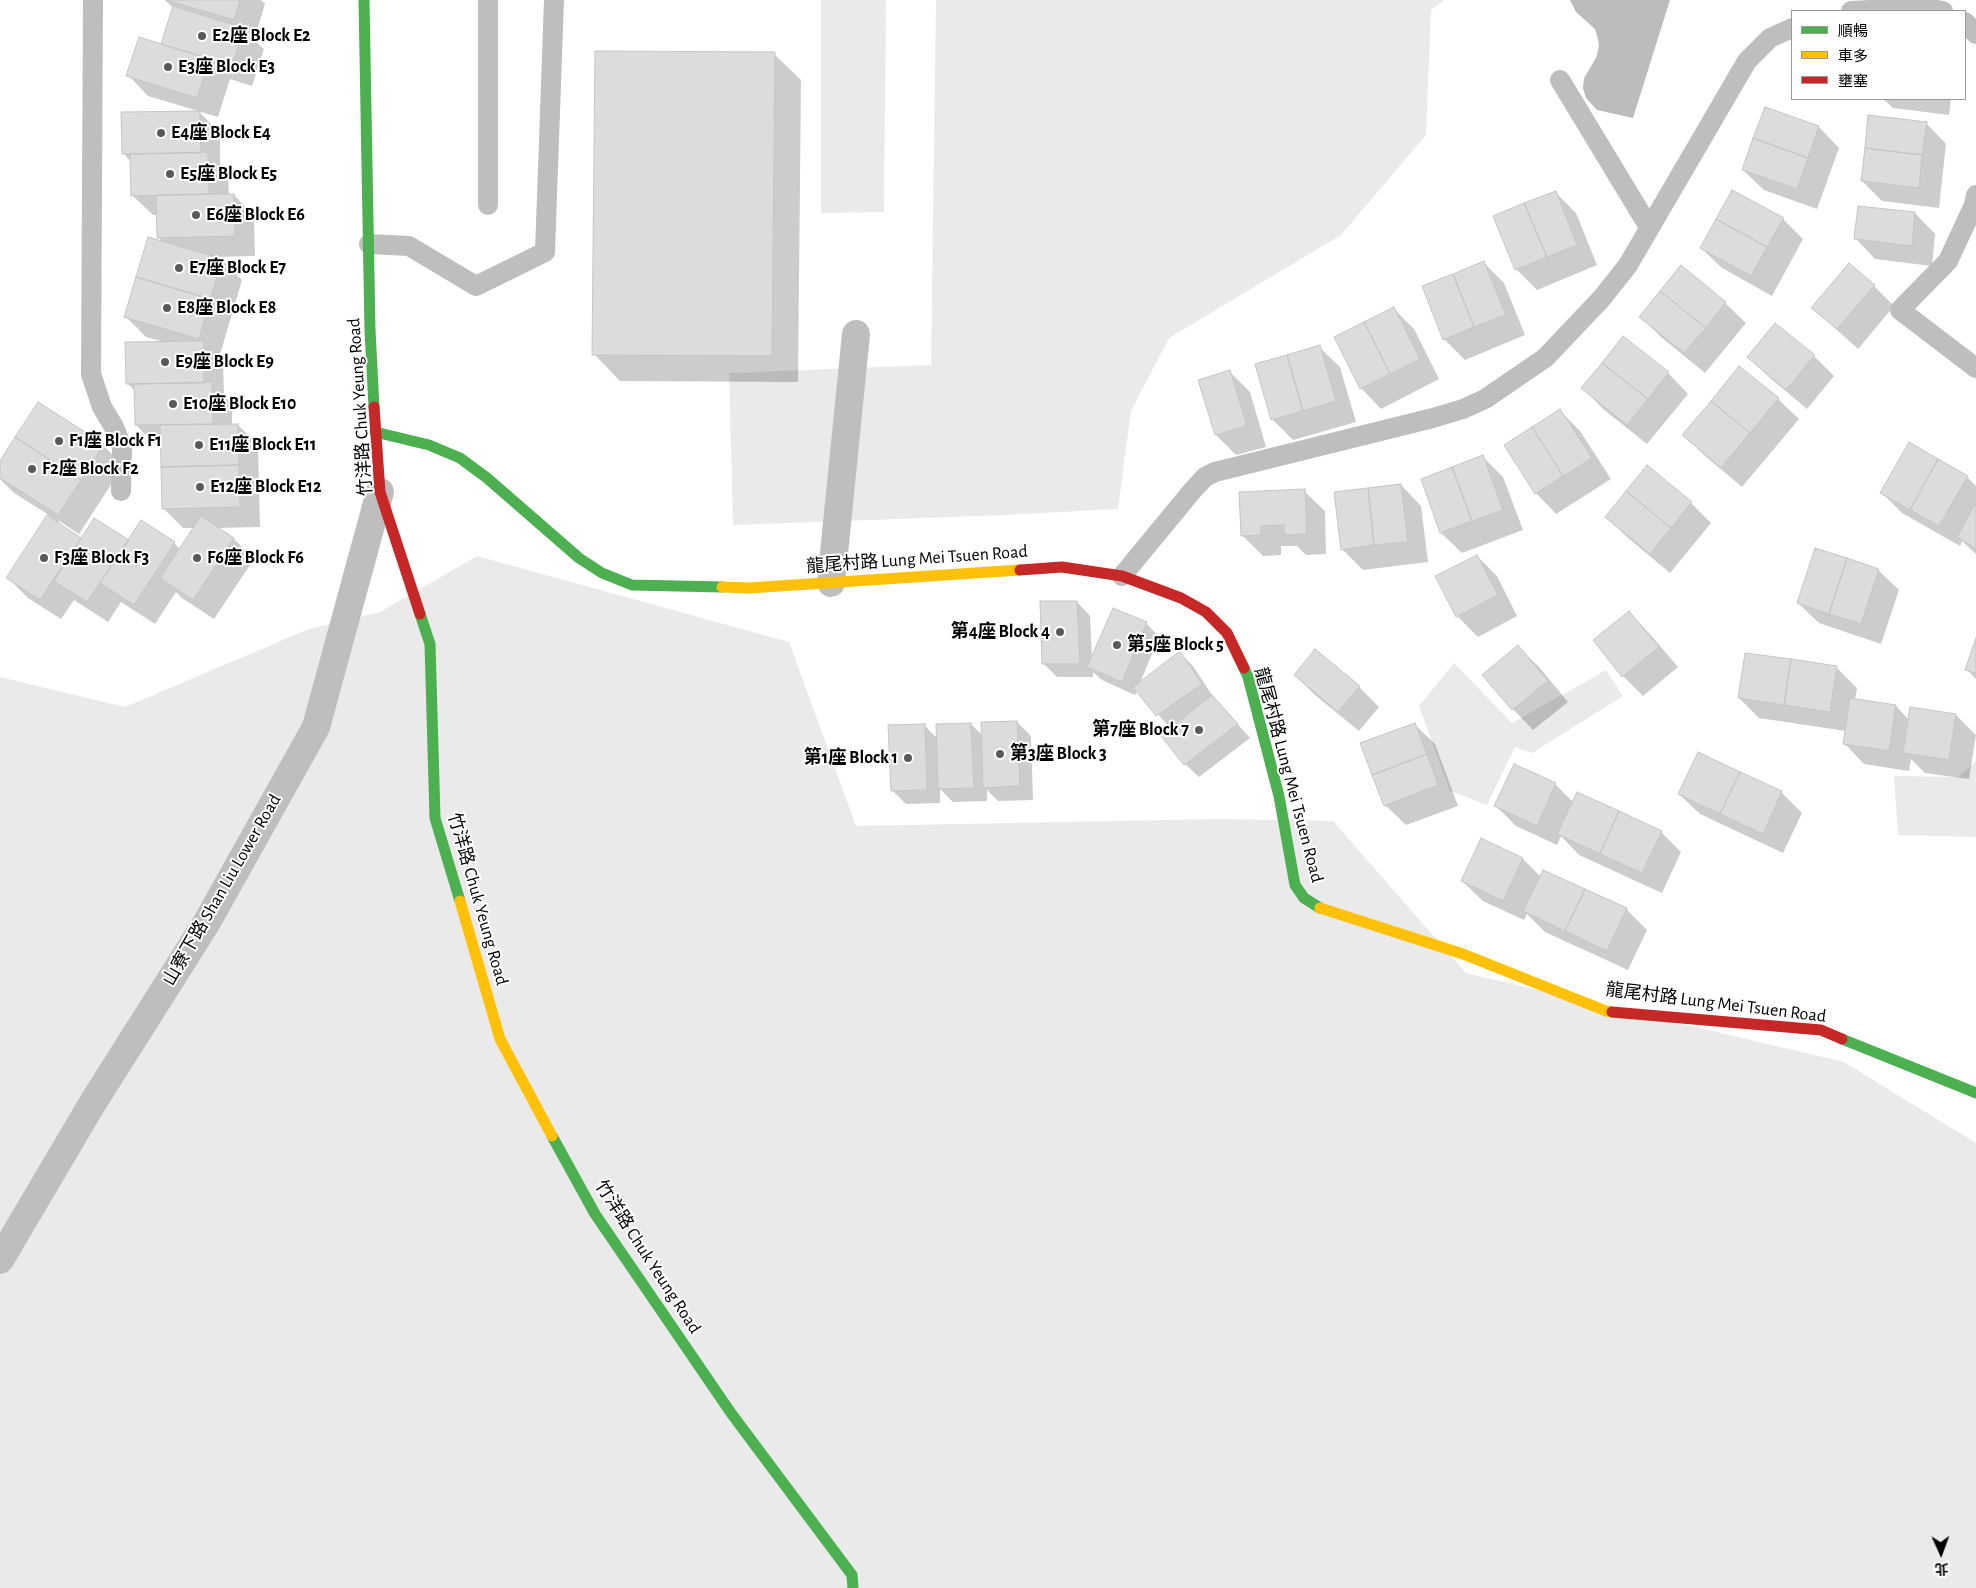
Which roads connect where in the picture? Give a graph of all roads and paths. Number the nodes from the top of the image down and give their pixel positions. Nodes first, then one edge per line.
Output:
1 (93, 0) edge
2 (364, 0) edge
3 (488, 0) edge
4 (554, 0) edge
5 (1858, 10) edge
6 (1937, 10) edge
7 (1966, 23) edge
8 (1791, 28) edge
9 (1976, 34) edge
10 (1560, 80) dead end
11 (1976, 194) edge
12 (488, 205) dead end
13 (1649, 227) junction
14 (369, 244) junction
15 (856, 334) dead end
16 (1976, 368) edge
17 (375, 432) junction
18 (121, 491) dead end
19 (380, 492) junction
20 (1122, 576) junction
21 (831, 583) junction
22 (1976, 1093) edge
23 (0, 1260) edge
24 (853, 1588) edge

1 - 18 lane
2 - 14 street, 竹洋路 Chuk Yeung Road
3 - 12 lane
4 - 14 lane
5 - 6 lane
7 - 9 lane
8 - 13 lane
10 - 13 lane
11 - 16 lane
13 - 20 lane
14 - 17 street, 竹洋路 Chuk Yeung Road
15 - 21 street
17 - 19 street, 竹洋路 Chuk Yeung Road
17 - 21 street, 龍尾村路 Lung Mei Tsuen Road
19 - 23 street, 山寮下路 Shan Liu Lower Road
19 - 24 street, 竹洋路 Chuk Yeung Road
20 - 21 street, 龍尾村路 Lung Mei Tsuen Road
20 - 22 street, 龍尾村路 Lung Mei Tsuen Road

